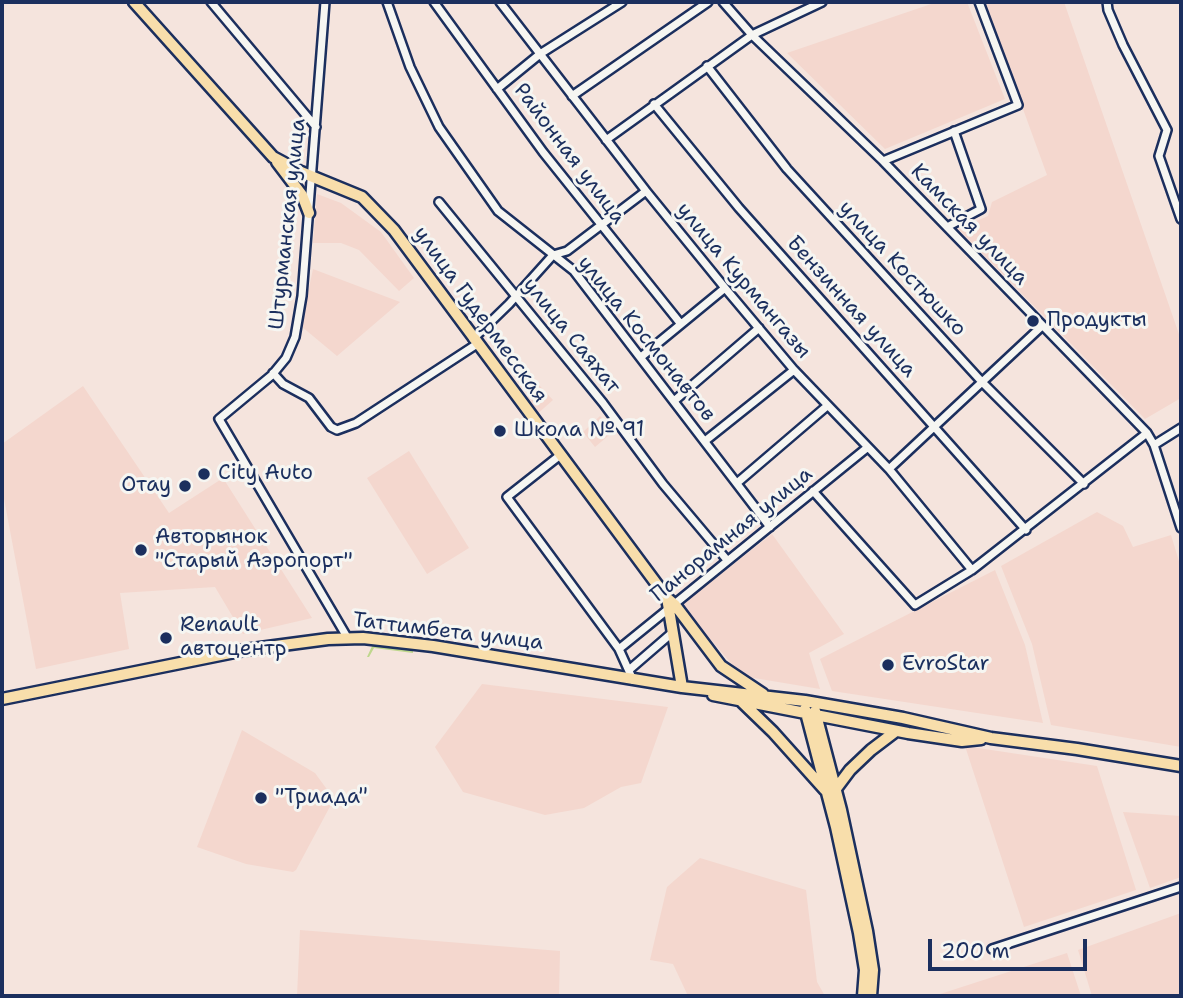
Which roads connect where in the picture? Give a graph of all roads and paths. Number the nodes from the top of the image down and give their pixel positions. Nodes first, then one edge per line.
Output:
1 (134, 2) edge
2 (211, 2) edge
3 (325, 2) edge
4 (387, 2) edge
5 (434, 2) edge
6 (500, 2) edge
7 (622, 2) edge
8 (708, 2) edge
9 (723, 2) edge
10 (822, 2) edge
11 (979, 2) edge
12 (1107, 2) edge
13 (752, 35) junction
14 (540, 54) junction
15 (707, 66) junction
16 (497, 89) junction
17 (572, 96) junction
18 (654, 104) junction
19 (316, 127) junction
20 (954, 131) junction
21 (606, 141) junction
22 (272, 156) junction
23 (883, 161) junction
24 (312, 177) junction
25 (646, 191) junction
26 (439, 202) dead end
27 (309, 213) junction
28 (1181, 219) edge
29 (601, 225) junction
30 (947, 227) junction
31 (553, 255) junction
32 (725, 288) junction
33 (516, 295) junction
34 (680, 323) junction
35 (1042, 326) junction
36 (759, 328) junction
37 (475, 342) junction
38 (641, 357) junction
39 (794, 370) junction
40 (274, 373) junction
41 (982, 382) junction
42 (674, 401) junction
43 (827, 406) junction
44 (935, 426) junction
45 (1181, 428) edge
46 (1147, 433) junction
47 (705, 442) junction
48 (1154, 445) junction
49 (868, 447) junction
50 (559, 456) junction
51 (889, 469) junction
52 (737, 483) junction
53 (1084, 484) junction
54 (813, 491) junction
55 (770, 527) junction
56 (1181, 528) edge
57 (1026, 530) junction
58 (727, 560) junction
59 (972, 570) junction
60 (670, 604) junction
61 (673, 632) junction
62 (347, 637) junction
63 (619, 649) junction
64 (631, 675) junction
65 (682, 687) junction
66 (766, 696) junction
67 (2, 699) edge
68 (741, 702) junction
69 (809, 702) junction
70 (811, 715) junction
71 (896, 731) junction
72 (991, 738) junction
73 (1181, 766) edge
74 (831, 791) junction
75 (1181, 887) edge
76 (992, 949) dead end
77 (863, 996) edge
78 (872, 996) edge

1 - 22 main road
2 - 19 street
3 - 19 street, Штурманская улица
4 - 31 street, улица Космонавтов
5 - 16 street, Районная улица
6 - 14 street, улица Курмангазы
7 - 14 street
8 - 17 street
9 - 13 street, Камская улица
10 - 13 street
11 - 20 street
12 - 28 street
13 - 15 street
13 - 23 street, Камская улица
14 - 16 street
14 - 17 street, улица Курмангазы
15 - 18 street
15 - 41 street, улица Костюшко
16 - 29 street, Районная улица
17 - 21 street, улица Курмангазы
18 - 21 street
18 - 44 street, Бензинная улица
19 - 24 street, Штурманская улица
20 - 23 street
20 - 30 street
21 - 25 street, улица Курмангазы
22 - 24 main road, улица Гудермесская
22 - 27 main road
23 - 30 street, Камская улица
24 - 27 street, Штурманская улица
24 - 37 main road, улица Гудермесская
25 - 29 street
25 - 32 street, улица Курмангазы
26 - 33 street, улица Саяхат
27 - 40 street, Штурманская улица
29 - 31 street
29 - 34 street, Районная улица
30 - 35 street, Камская улица
31 - 33 street
31 - 38 street, улица Космонавтов
32 - 34 street
32 - 36 street, улица Курмангазы
33 - 37 street
33 - 58 street, улица Саяхат
34 - 38 street
35 - 41 street
35 - 46 street, Камская улица
36 - 39 street, улица Курмангазы
36 - 42 street
37 - 40 street
37 - 50 main road, улица Гудермесская
38 - 42 street, улица Космонавтов
39 - 43 street, улица Курмангазы
39 - 47 street
40 - 62 street, Штурманская улица
41 - 44 street
41 - 53 street, улица Костюшко
42 - 47 street, улица Космонавтов
43 - 49 street, улица Курмангазы
43 - 52 street
44 - 51 street
44 - 57 street, Бензинная улица
45 - 48 street
46 - 48 street, Камская улица
46 - 53 street
47 - 52 street, улица Космонавтов
48 - 56 street, Камская улица
49 - 51 street, улица Курмангазы
49 - 54 street, Панорамная улица
50 - 60 main road, улица Гудермесская
50 - 63 street
51 - 59 street, улица Курмангазы
52 - 55 street, улица Космонавтов
53 - 57 street
54 - 55 street, Панорамная улица
54 - 59 street
55 - 58 street, Панорамная улица
57 - 59 street
58 - 60 street, Панорамная улица
60 - 61 main road, улица Гудермесская
60 - 63 street, Панорамная улица
60 - 66 main road
61 - 64 street
61 - 65 main road, улица Гудермесская
62 - 64 main road, Таттимбета улица
62 - 67 main road, Таттимбета улица
63 - 64 street
64 - 65 main road, Таттимбета улица
65 - 66 main road
65 - 68 main road
66 - 69 main road
68 - 70 main road
68 - 74 main road
69 - 70 main road
69 - 72 main road
70 - 71 main road
70 - 74 main road
71 - 72 main road
71 - 74 main road
72 - 73 main road
74 - 77 main road
74 - 78 main road
75 - 76 street

